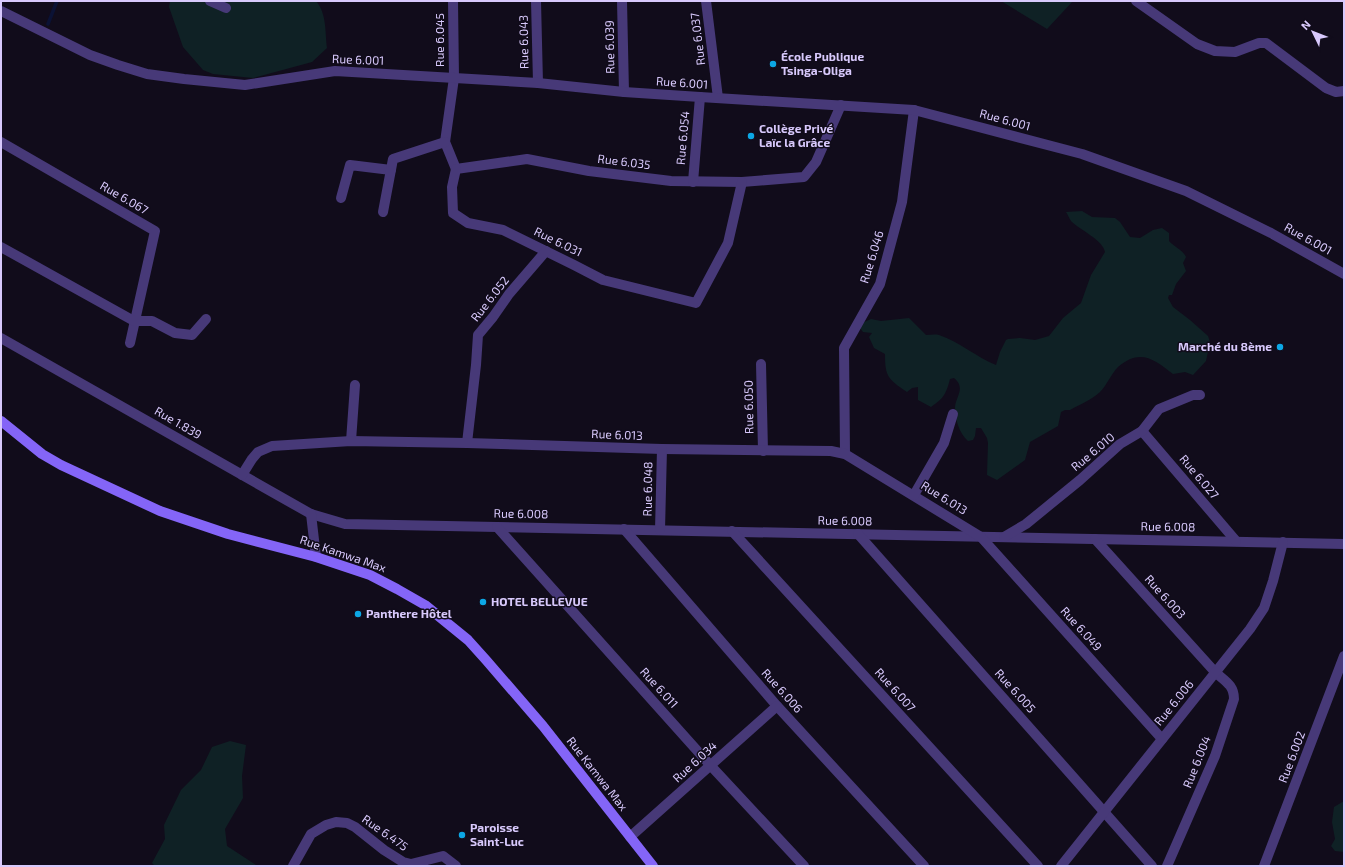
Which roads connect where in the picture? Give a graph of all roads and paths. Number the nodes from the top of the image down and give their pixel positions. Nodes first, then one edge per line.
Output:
1 (210, 1) edge
2 (453, 1) edge
3 (536, 1) edge
4 (622, 1) edge
5 (706, 1) edge
6 (1136, 1) edge
7 (226, 8) dead end
8 (1, 11) edge
9 (454, 78) junction
10 (538, 83) junction
11 (624, 92) junction
12 (1344, 92) edge
13 (700, 97) junction
14 (718, 98) junction
15 (841, 105) junction
16 (914, 110) junction
17 (1, 142) edge
18 (445, 142) junction
19 (391, 170) junction
20 (456, 170) junction
21 (693, 182) junction
22 (742, 182) junction
23 (341, 198) dead end
24 (383, 212) dead end
25 (1, 247) edge
26 (546, 251) junction
27 (1344, 274) edge
28 (206, 319) dead end
29 (134, 321) junction
30 (1, 338) edge
31 (130, 343) dead end
32 (761, 364) dead end
33 (355, 385) dead end
34 (1200, 395) dead end
35 (953, 414) dead end
36 (1, 421) edge
37 (1142, 431) junction
38 (351, 441) junction
39 (467, 443) junction
40 (662, 449) junction
41 (763, 451) junction
42 (845, 454) junction
43 (242, 475) junction
44 (914, 495) junction
45 (311, 514) junction
46 (344, 524) joint
47 (496, 527) junction
48 (624, 529) junction
49 (660, 530) junction
50 (732, 531) junction
51 (858, 534) junction
52 (981, 536) junction
53 (1004, 537) junction
54 (1095, 539) junction
55 (1236, 542) junction
56 (1283, 542) junction
57 (1344, 544) edge
58 (316, 557) junction
59 (1344, 656) edge
60 (1215, 672) junction
61 (777, 706) junction
62 (1162, 739) junction
63 (711, 766) junction
64 (1104, 812) junction
65 (630, 837) junction
66 (293, 866) edge
67 (456, 866) edge
68 (653, 866) edge
69 (804, 866) edge
70 (924, 866) edge
71 (1038, 866) edge
72 (1061, 866) edge
73 (1152, 866) edge
74 (1167, 866) edge
75 (1264, 866) edge

1 - 7 street
2 - 9 street, Rue 6.045
3 - 10 street, Rue 6.043
4 - 11 street, Rue 6.039
5 - 14 street, Rue 6.037
6 - 12 street
8 - 9 street, Rue 6.001
9 - 10 street, Rue 6.001
9 - 18 street
10 - 11 street, Rue 6.001
11 - 13 street, Rue 6.001
13 - 14 street, Rue 6.001
13 - 21 street, Rue 6.054
14 - 15 street, Rue 6.001
15 - 16 street, Rue 6.001
15 - 22 street, Rue 6.035
16 - 27 street, Rue 6.001
16 - 42 street, Rue 6.046
17 - 29 street, Rue 6.067
18 - 19 street
18 - 20 street
19 - 23 street
19 - 24 street
20 - 21 street, Rue 6.035
20 - 26 street, Rue 6.031
21 - 22 street, Rue 6.035
22 - 26 street, Rue 6.031
25 - 29 street
26 - 39 street, Rue 6.052
28 - 29 street
29 - 31 street, Rue 6.067
30 - 43 street, Rue 1.839
32 - 41 street, Rue 6.050
33 - 38 street
34 - 37 street, Rue 6.010
35 - 44 street
36 - 58 main road, Rue Kamwa Max
37 - 53 street, Rue 6.010
37 - 55 street, Rue 6.027
38 - 39 street, Rue 6.013
38 - 43 street, Rue 6.013
39 - 40 street, Rue 6.013
40 - 41 street, Rue 6.013
40 - 49 street, Rue 6.048
41 - 42 street, Rue 6.013
42 - 44 street, Rue 6.013
43 - 45 street, Rue 1.839
44 - 52 street, Rue 6.013
45 - 46 street, Rue 1.839
45 - 58 street
46 - 47 street, Rue 6.008
47 - 48 street, Rue 6.008
47 - 63 street, Rue 6.011
48 - 49 street, Rue 6.008
48 - 61 street, Rue 6.006
49 - 50 street, Rue 6.008
50 - 51 street, Rue 6.008
50 - 71 street, Rue 6.007
51 - 52 street, Rue 6.008
51 - 64 street, Rue 6.005
52 - 53 street, Rue 6.008
52 - 62 street, Rue 6.049
53 - 54 street, Rue 6.008
54 - 55 street, Rue 6.008
54 - 60 street, Rue 6.003
55 - 56 street, Rue 6.008
56 - 57 street, Rue 6.008
56 - 60 street, Rue 6.006
58 - 65 main road, Rue Kamwa Max
59 - 75 street, Rue 6.002
60 - 62 street, Rue 6.006
60 - 74 street, Rue 6.004
61 - 63 street, Rue 6.034
61 - 70 street, Rue 6.006
62 - 64 street, Rue 6.006
63 - 65 street, Rue 6.034
63 - 69 street, Rue 6.011
64 - 72 street, Rue 6.006
64 - 73 street, Rue 6.005
65 - 68 main road, Rue Kamwa Max
66 - 67 street, Rue 6.475

